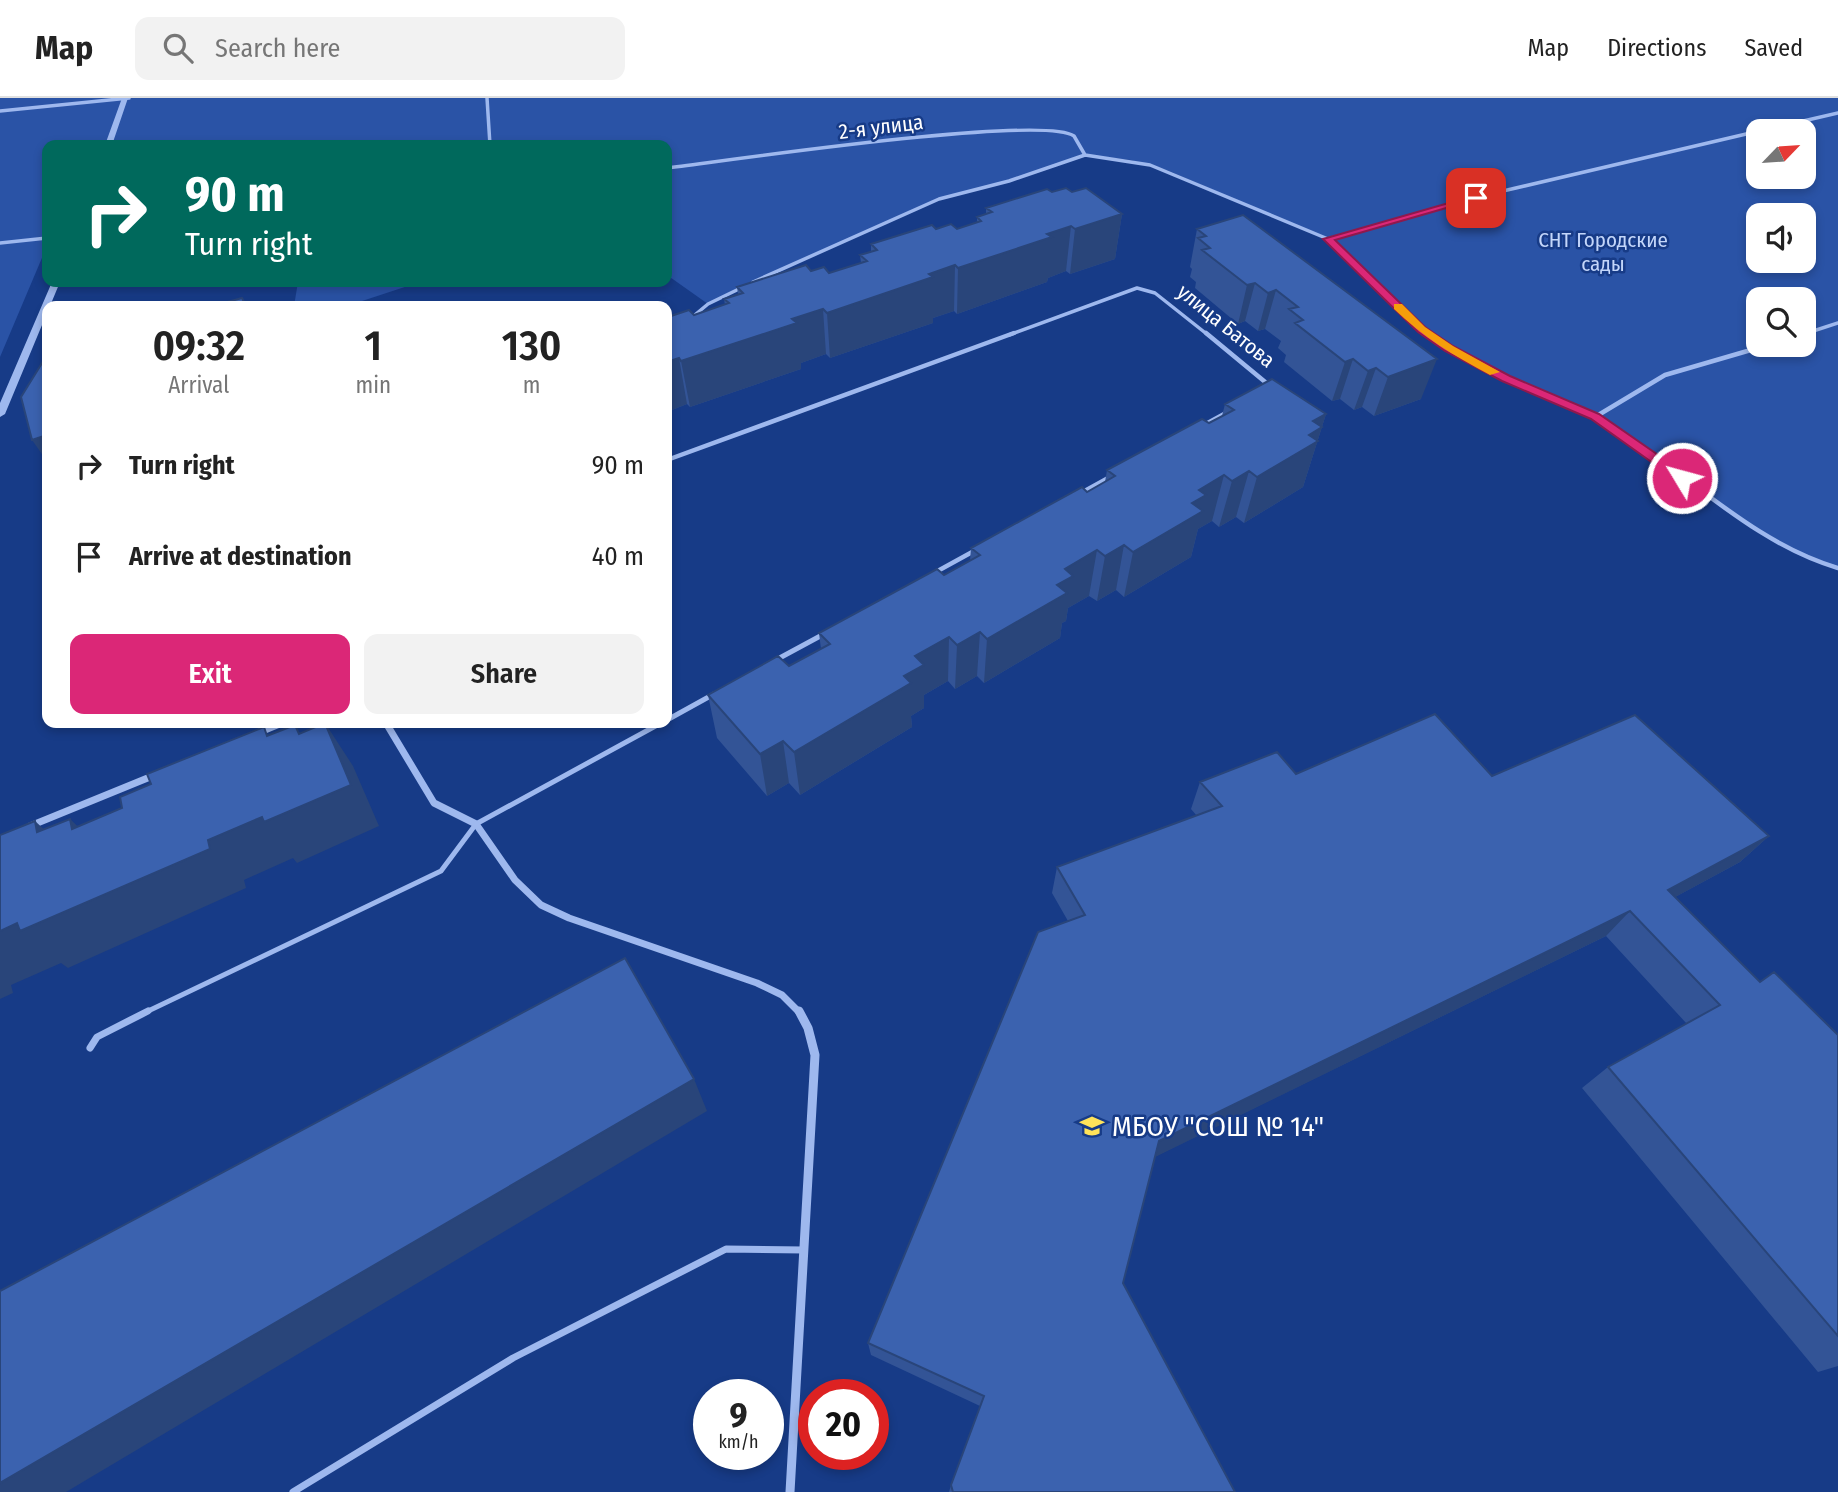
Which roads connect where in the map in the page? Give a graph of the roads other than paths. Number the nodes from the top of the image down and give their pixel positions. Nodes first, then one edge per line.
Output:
1 (126, 98) edge
2 (487, 98) edge
3 (0, 111) edge
4 (1838, 113) edge
5 (1812, 119) edge
6 (1746, 134) edge
7 (110, 140) edge
8 (490, 140) edge
9 (1085, 155) junction
10 (672, 167) edge
11 (42, 239) edge
12 (1328, 239) junction
13 (0, 243) edge
14 (42, 315) edge
15 (1838, 323) edge
16 (680, 326) edge
17 (1816, 330) edge
18 (1746, 352) edge
19 (1263, 392) edge
20 (1236, 408) edge
21 (0, 414) edge
22 (1595, 417) junction
23 (1200, 428) edge
24 (672, 458) edge
25 (1115, 474) edge
26 (1079, 494) edge
27 (982, 547) edge
28 (1838, 568) edge
29 (933, 574) edge
30 (836, 627) edge
31 (764, 667) edge
32 (715, 693) edge
33 (672, 717) edge
34 (270, 728) edge
35 (389, 728) edge
36 (652, 728) edge
37 (257, 733) edge
38 (167, 770) edge
39 (476, 824) junction
40 (26, 828) edge
41 (90, 1048) dead end
42 (804, 1250) junction
43 (293, 1492) edge
44 (790, 1492) edge

1 - 3 lane
1 - 7 street
2 - 8 lane
4 - 5 lane
6 - 12 lane
9 - 10 lane, 2-я улица
9 - 12 lane
9 - 16 lane
11 - 13 lane
12 - 22 lane
14 - 21 street
15 - 17 lane
18 - 22 lane
19 - 24 lane, улица Батова
20 - 23 lane
22 - 28 lane
25 - 26 lane
27 - 29 lane
30 - 31 lane
32 - 33 lane
34 - 37 street
35 - 39 street
36 - 39 lane
38 - 40 street
39 - 41 lane
39 - 42 street
42 - 43 lane
42 - 44 street

